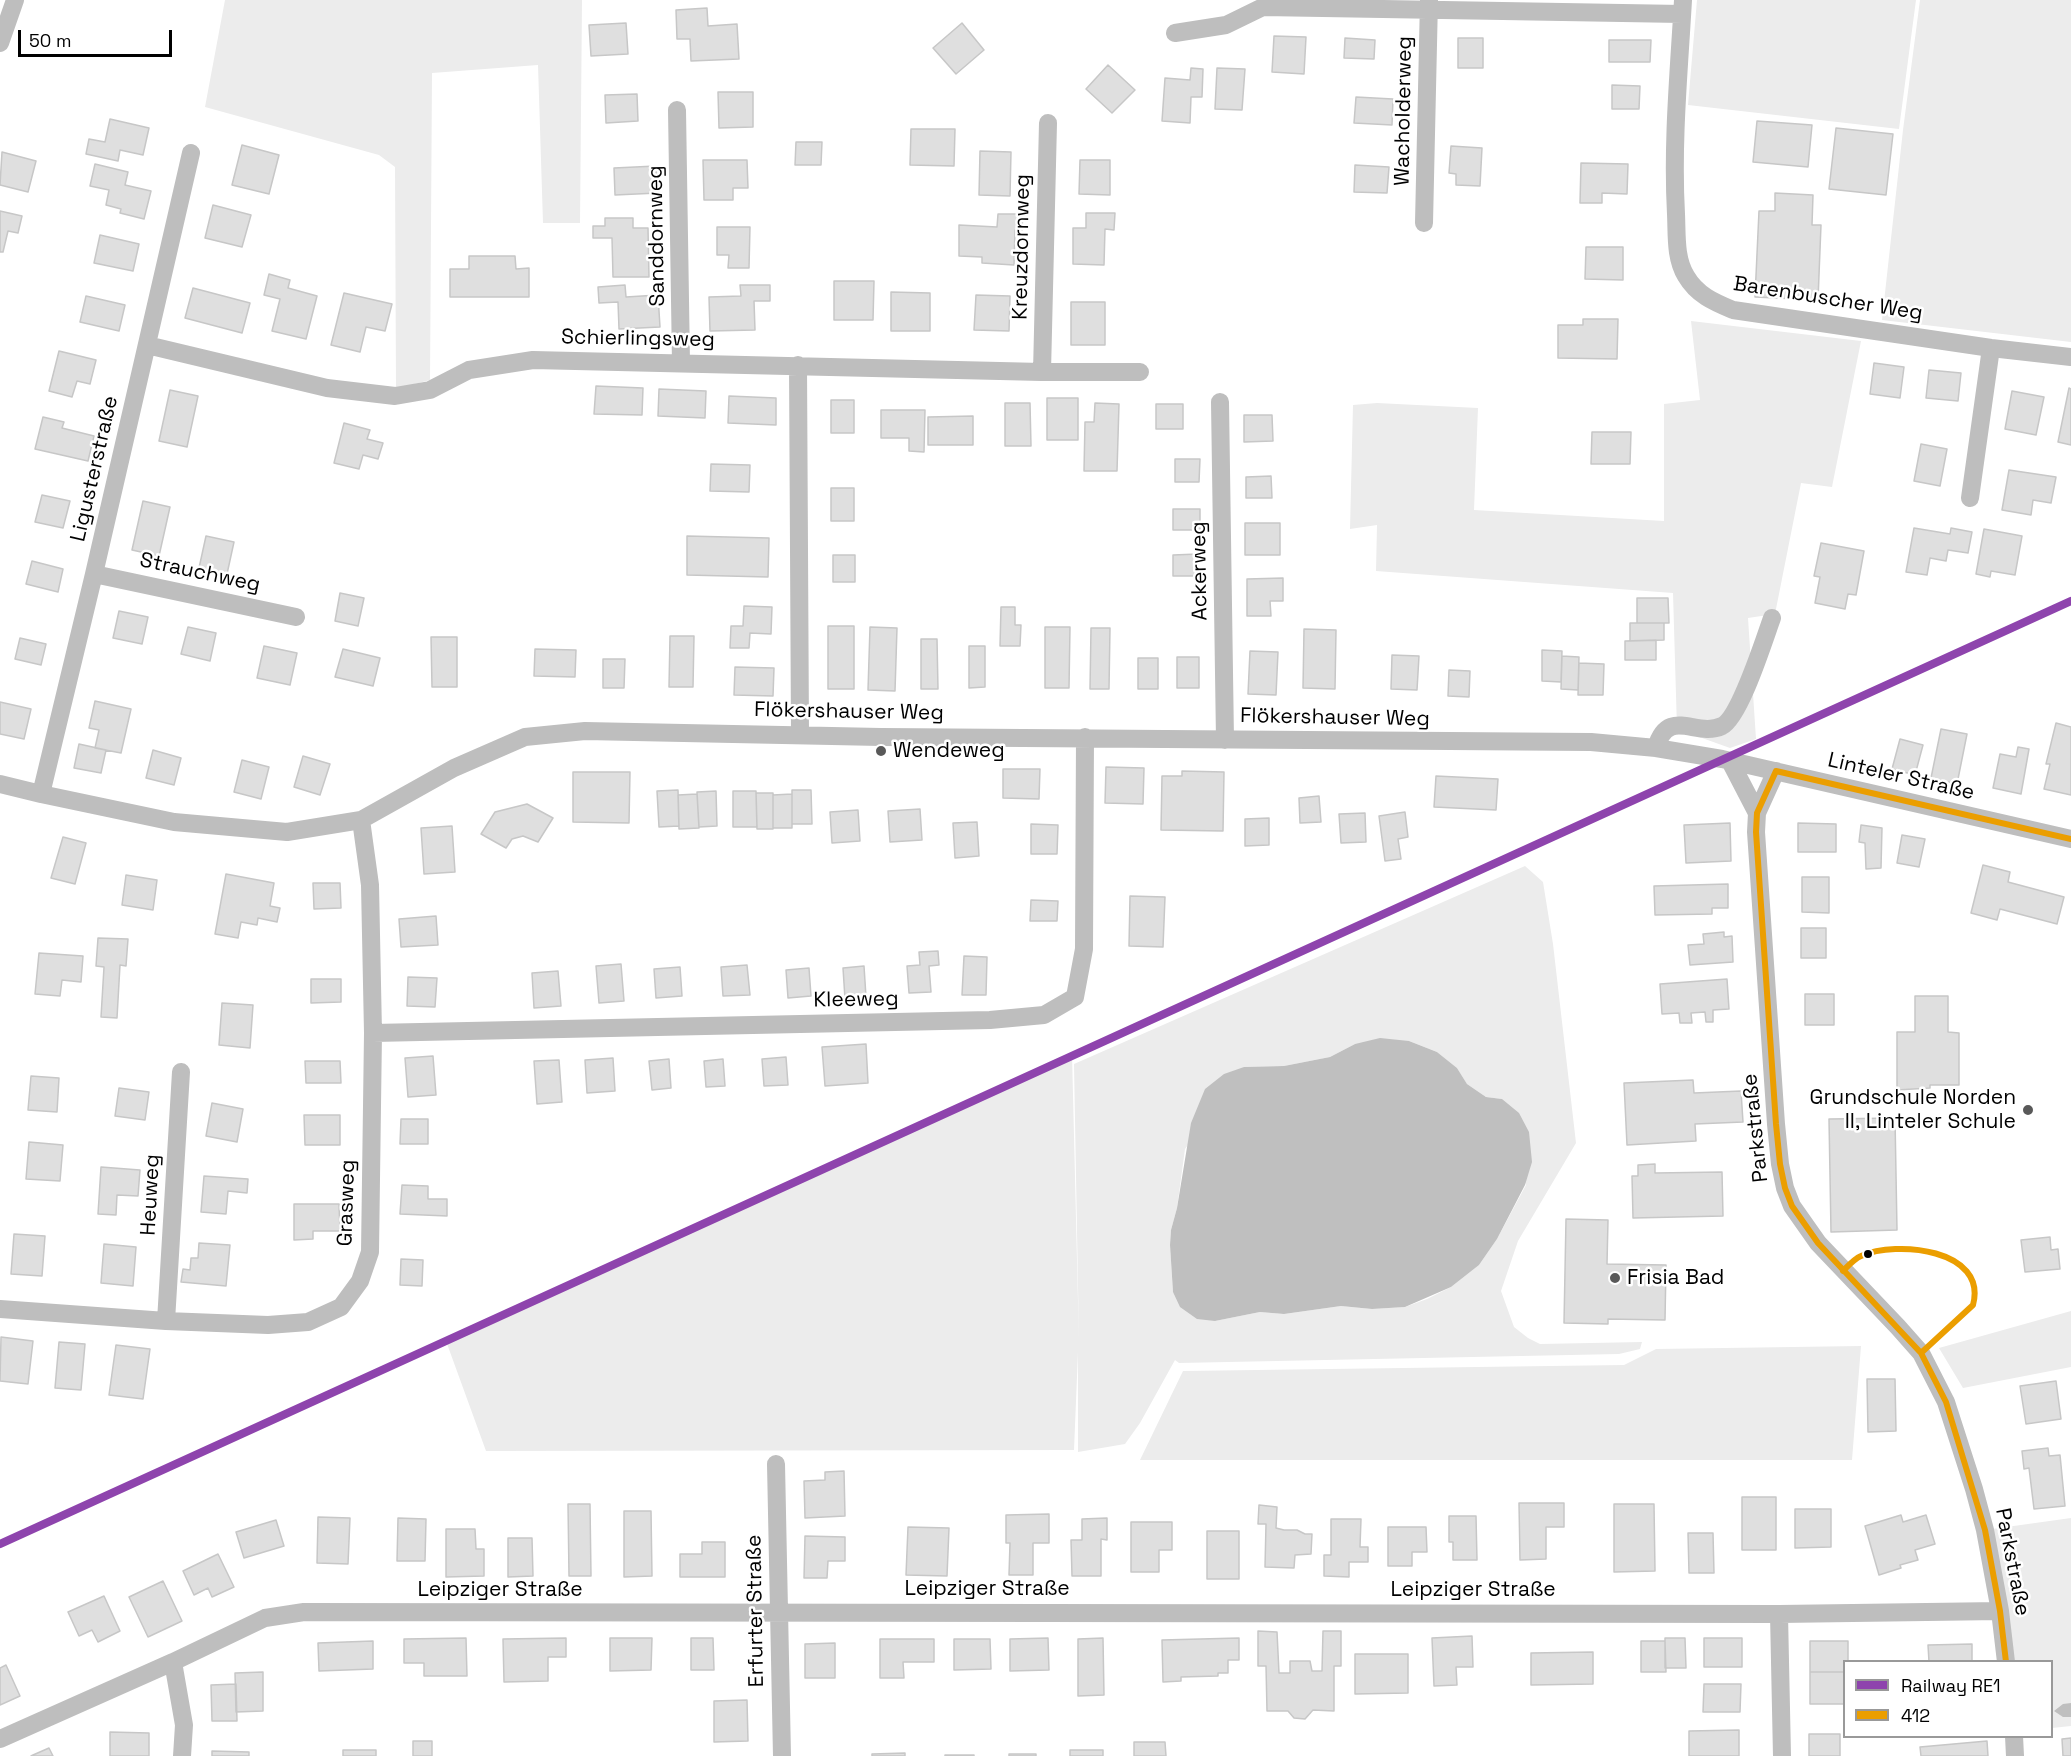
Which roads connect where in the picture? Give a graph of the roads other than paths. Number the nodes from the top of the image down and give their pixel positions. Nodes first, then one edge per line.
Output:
1 (15, 0) edge
2 (1263, 4) edge
3 (1429, 5) edge
4 (1683, 7) edge
5 (1175, 33) dead end
6 (0, 44) edge
7 (677, 110) dead end
8 (1048, 123) dead end
9 (191, 153) dead end
10 (1424, 223) dead end
11 (147, 345) junction
12 (1991, 348) junction
13 (2071, 357) edge
14 (681, 363) junction
15 (798, 365) junction
16 (1042, 372) junction
17 (1140, 372) dead end
18 (1220, 402) dead end
19 (1970, 498) dead end
20 (94, 573) junction
21 (296, 617) dead end
22 (1772, 618) dead end
23 (800, 734) junction
24 (1085, 737) junction
25 (1225, 740) junction
26 (1656, 748) junction
27 (1726, 760) junction
28 (1776, 771) junction
29 (0, 784) edge
30 (41, 794) junction
31 (1757, 813) junction
32 (361, 820) junction
33 (2071, 839) edge
34 (373, 1033) junction
35 (181, 1072) dead end
36 (0, 1309) edge
37 (166, 1321) junction
38 (776, 1464) dead end
39 (2000, 1611) junction
40 (779, 1612) junction
41 (1779, 1614) junction
42 (2006, 1660) edge
43 (173, 1662) junction
44 (2013, 1738) edge
45 (0, 1739) edge
46 (182, 1756) edge
47 (782, 1756) edge
48 (1782, 1756) edge
49 (2015, 1756) edge

1 - 6 street
2 - 3 street
2 - 5 street
3 - 4 street
3 - 10 street, Wacholderweg
4 - 12 street, Barenbuscher Weg
7 - 14 street, Sanddornweg
8 - 16 street, Kreuzdornweg
9 - 11 street, Ligusterstraße
11 - 14 street, Schierlingsweg
11 - 20 street, Ligusterstraße
12 - 13 street, Barenbuscher Weg
12 - 19 street
14 - 15 street, Schierlingsweg
15 - 16 street, Schierlingsweg
15 - 23 street
16 - 17 street, Schierlingsweg
18 - 25 street, Ackerweg
20 - 21 street, Strauchweg
20 - 30 street, Ligusterstraße
22 - 26 street
23 - 24 street, Flökershauser Weg
23 - 32 street, Flökershauser Weg
24 - 25 street, Flökershauser Weg
24 - 34 street, Kleeweg
25 - 26 street, Flökershauser Weg
26 - 27 street, Flökershauser Weg
27 - 28 street, Linteler Straße
27 - 31 street, Parkstraße
28 - 31 street, Parkstraße
28 - 33 street, Linteler Straße
29 - 30 street, Flökershauser Weg
30 - 32 street, Flökershauser Weg
31 - 39 street, Parkstraße
32 - 34 street, Grasweg
34 - 37 street, Grasweg
35 - 37 street, Heuweg
36 - 37 street, Grasweg
38 - 40 street, Erfurter Straße
39 - 41 street, Leipziger Straße
39 - 42 street, Parkstraße
40 - 41 street, Leipziger Straße
40 - 43 street, Leipziger Straße
40 - 47 street, Erfurter Straße
41 - 48 street
43 - 45 street, Leipziger Straße
43 - 46 street
44 - 49 street

